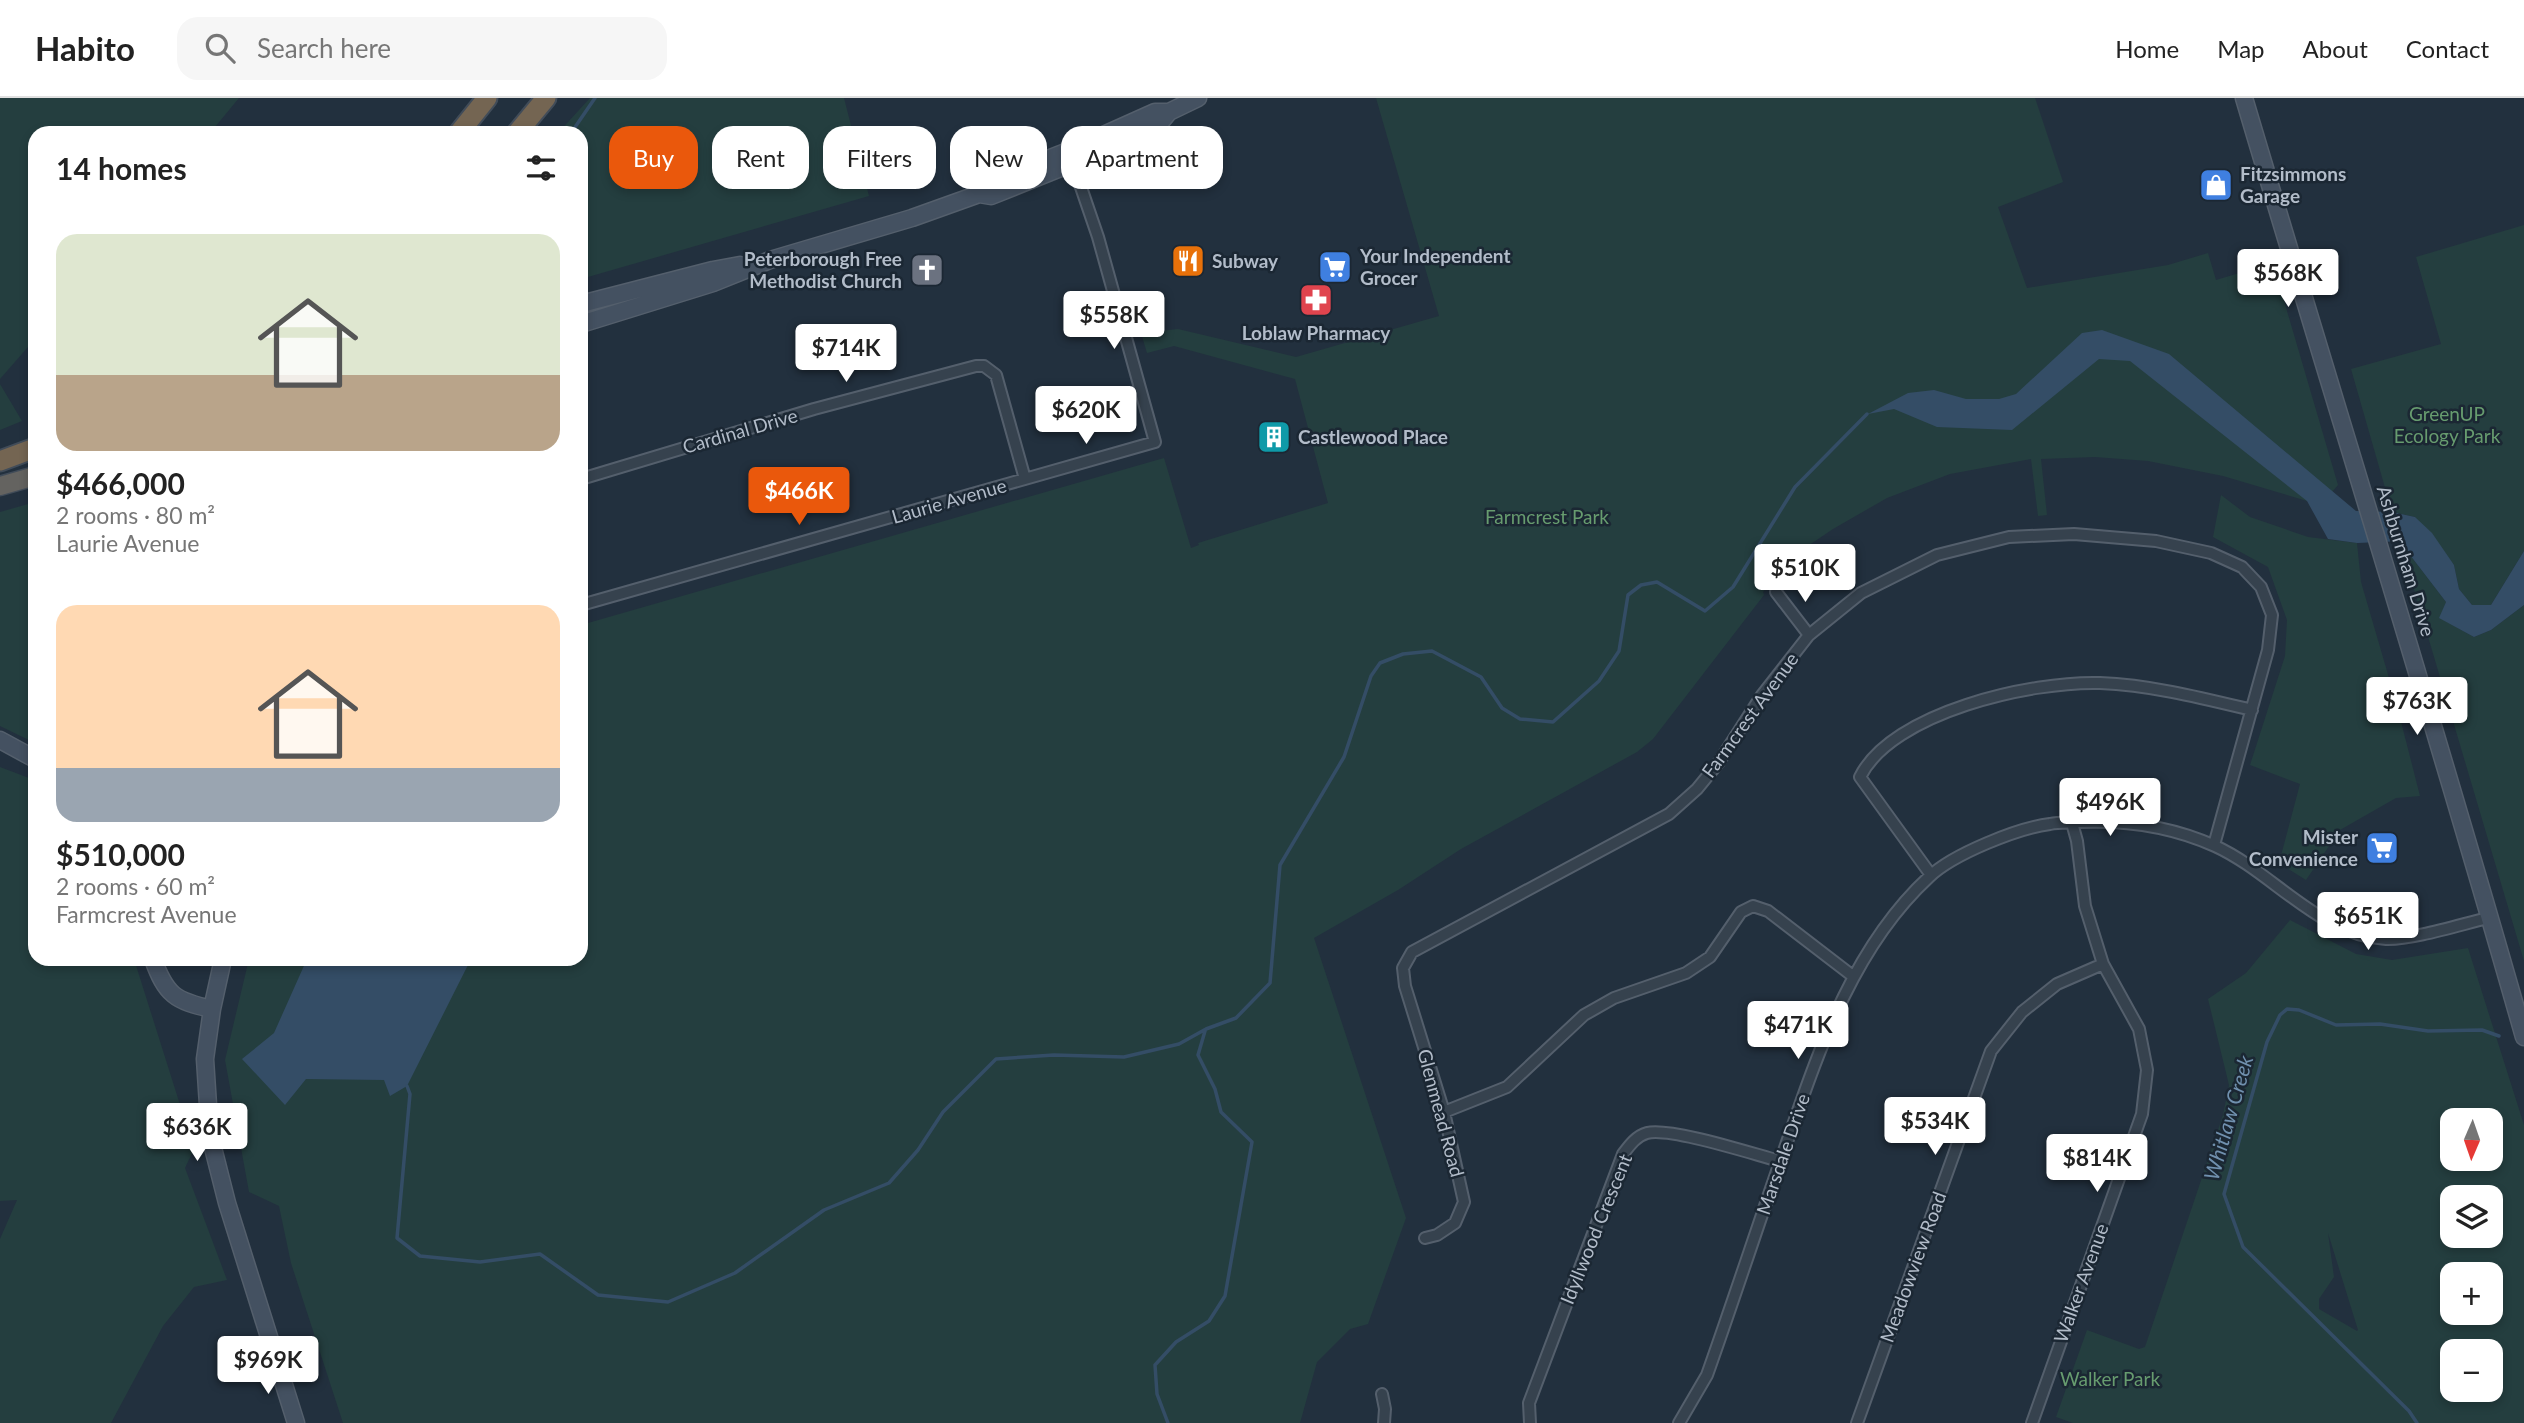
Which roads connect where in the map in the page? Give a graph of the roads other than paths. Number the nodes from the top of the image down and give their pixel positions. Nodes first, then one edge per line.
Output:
1 (487, 98) edge
2 (546, 98) edge
3 (1198, 98) edge
4 (2244, 98) edge
5 (473, 115) junction
6 (460, 126) edge
7 (464, 126) edge
8 (523, 126) edge
9 (1129, 126) edge
10 (1061, 160) edge
11 (1082, 189) edge
12 (770, 260) junction
13 (643, 287) junction
14 (588, 302) edge
15 (588, 308) edge
16 (588, 322) edge
17 (28, 451) edge
18 (28, 458) edge
19 (0, 463) edge
20 (588, 477) edge
21 (28, 478) edge
22 (1025, 479) junction
23 (0, 486) edge
24 (1776, 592) dead end
25 (588, 603) edge
26 (1809, 635) junction
27 (2252, 710) junction
28 (0, 740) edge
29 (28, 755) edge
30 (2072, 822) junction
31 (2214, 845) junction
32 (1931, 875) junction
33 (2488, 918) junction
34 (2103, 964) junction
35 (156, 966) edge
36 (221, 966) edge
37 (1403, 968) joint
38 (1854, 977) junction
39 (212, 1009) junction
40 (2524, 1037) edge
41 (1444, 1112) junction
42 (1780, 1161) junction
43 (1425, 1238) dead end
44 (1382, 1394) dead end
45 (296, 1423) edge
46 (1384, 1423) edge
47 (1530, 1423) edge
48 (1679, 1423) edge
49 (1857, 1423) edge
50 (2032, 1423) edge

1 - 5 highway
2 - 8 highway
3 - 9 main road
4 - 33 main road, Ashburnham Drive
5 - 6 highway
5 - 7 highway
10 - 12 main road
11 - 22 street, Laurie Avenue
12 - 13 main road
12 - 16 main road
13 - 14 main road
13 - 15 main road
17 - 19 highway
18 - 19 highway
20 - 22 street, Cardinal Drive
21 - 23 highway
22 - 25 street, Laurie Avenue
24 - 26 street
26 - 27 street, Farmcrest Avenue
26 - 37 street, Farmcrest Avenue
27 - 31 street, Farmcrest Avenue
27 - 32 street
28 - 29 main road
30 - 31 street, Marsdale Drive
30 - 32 street, Marsdale Drive
30 - 34 street, Walker Avenue
31 - 33 street, Marsdale Drive
32 - 38 street, Marsdale Drive
33 - 40 main road, Ashburnham Drive
34 - 49 street, Meadowview Road
34 - 50 street, Walker Avenue
35 - 39 main road
36 - 39 main road
37 - 41 street, Glenmead Road
38 - 41 street
38 - 42 street, Marsdale Drive
39 - 45 main road
41 - 43 street, Glenmead Road
42 - 47 street, Idyllwood Crescent
42 - 48 street, Marsdale Drive
44 - 46 street

